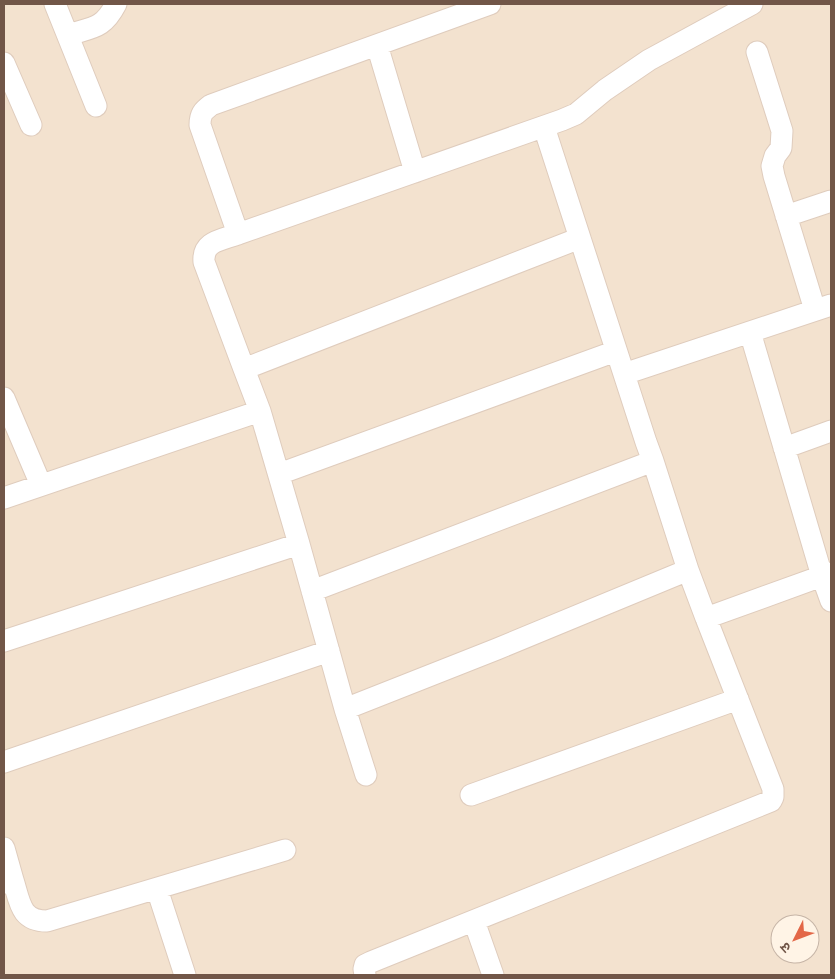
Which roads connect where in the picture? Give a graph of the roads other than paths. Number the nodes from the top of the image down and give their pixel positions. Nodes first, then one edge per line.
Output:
1 (55, 4) edge
2 (116, 4) edge
3 (490, 4) edge
4 (752, 4) edge
5 (68, 35) junction
6 (377, 45) junction
7 (757, 52) dead end
8 (4, 63) edge
9 (96, 106) dead end
10 (31, 125) dead end
11 (544, 127) junction
12 (415, 172) junction
13 (831, 201) edge
14 (786, 216) junction
15 (238, 234) junction
16 (580, 238) junction
17 (823, 308) edge
18 (750, 332) junction
19 (616, 351) junction
20 (244, 369) junction
21 (624, 374) junction
22 (4, 398) edge
23 (260, 411) junction
24 (831, 431) edge
25 (784, 448) junction
26 (653, 461) junction
27 (279, 474) junction
28 (40, 486) junction
29 (4, 498) edge
30 (299, 544) junction
31 (688, 570) junction
32 (827, 574) edge
33 (312, 591) junction
34 (831, 601) edge
35 (706, 618) junction
36 (4, 641) edge
37 (329, 651) junction
38 (738, 699) junction
39 (345, 709) junction
40 (4, 762) edge
41 (366, 775) dead end
42 (471, 795) dead end
43 (4, 848) edge
44 (286, 850) dead end
45 (8, 882) edge
46 (157, 889) junction
47 (474, 921) junction
48 (185, 975) edge
49 (365, 975) edge
50 (493, 975) edge

1 - 5 street
2 - 5 street
3 - 6 street
4 - 11 street
5 - 9 street
6 - 12 street
6 - 15 street
7 - 14 street
8 - 10 street
11 - 12 street
11 - 16 street
12 - 15 street
13 - 14 street
14 - 17 street
15 - 20 street
16 - 19 street
16 - 20 street
17 - 18 street
18 - 21 street
18 - 25 street
19 - 21 street
19 - 27 street
20 - 23 street
21 - 26 street
22 - 28 street
23 - 27 street
23 - 28 street
24 - 25 street
25 - 32 street
26 - 31 street
26 - 33 street
27 - 30 street
28 - 29 street
30 - 33 street
30 - 36 street
31 - 35 street
31 - 39 street
32 - 34 street
32 - 35 street
33 - 37 street
35 - 38 street
37 - 39 street
37 - 40 street
38 - 42 street
38 - 47 street
39 - 41 street
43 - 45 street
44 - 46 street
45 - 46 street
46 - 48 street
47 - 49 street
47 - 50 street

